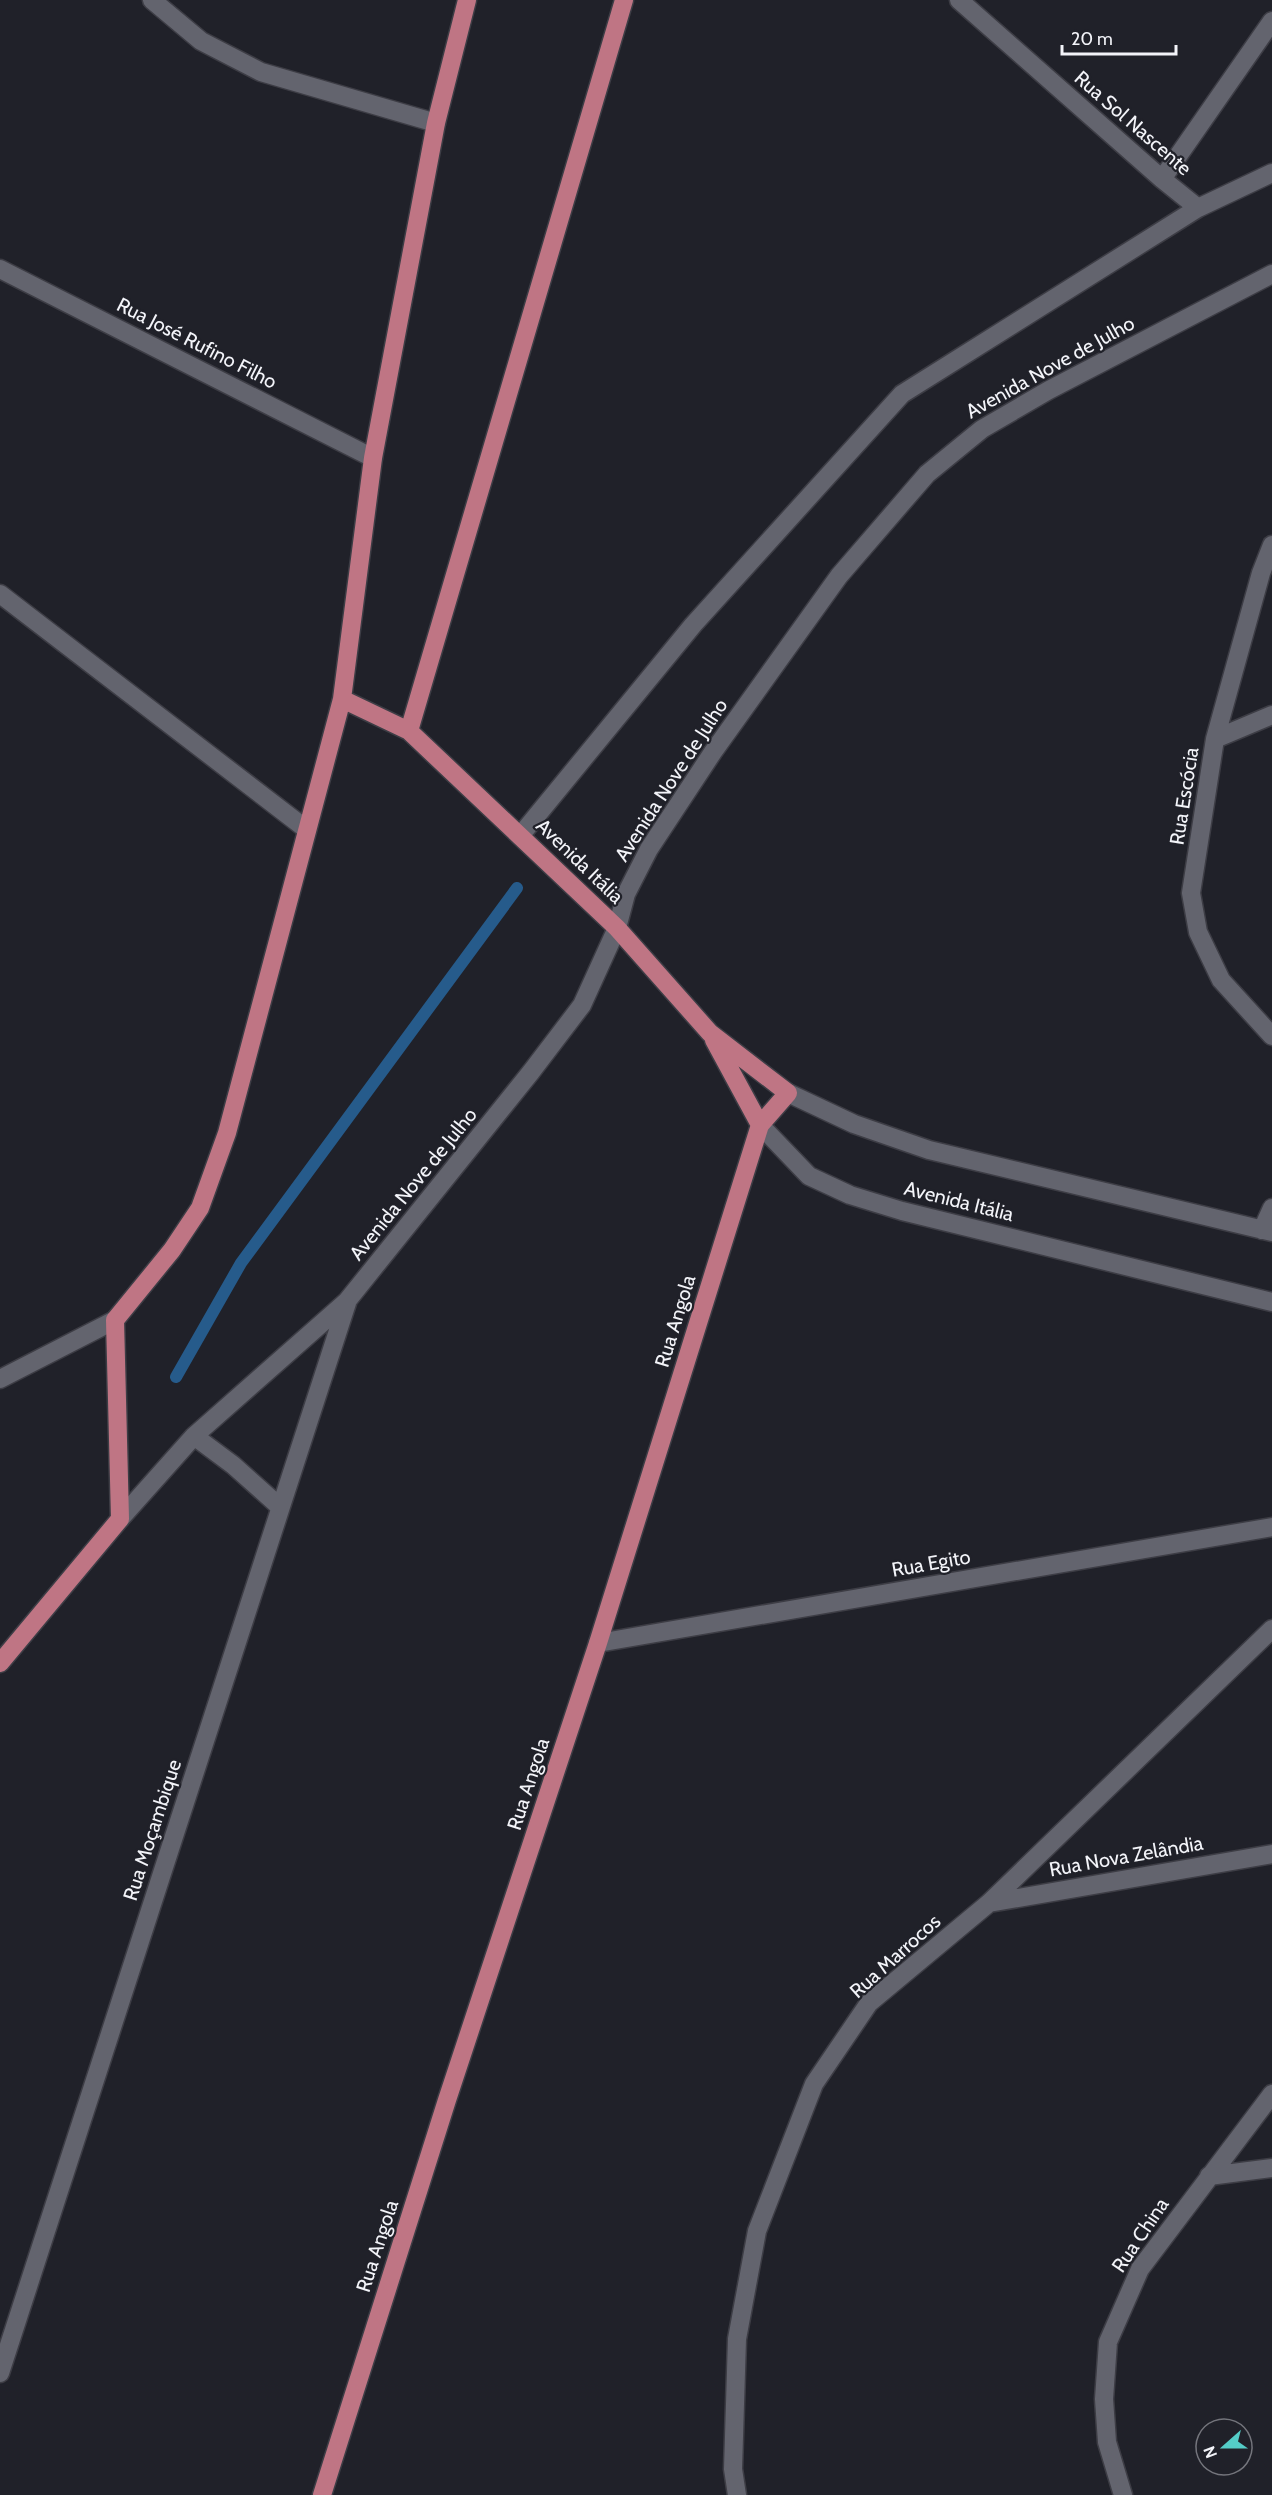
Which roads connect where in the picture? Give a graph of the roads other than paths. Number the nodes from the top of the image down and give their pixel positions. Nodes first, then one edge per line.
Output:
1 (152, 0) edge
2 (467, 0) edge
3 (624, 0) edge
4 (959, 0) edge
5 (1272, 21) edge
6 (436, 123) junction
7 (1272, 173) edge
8 (1162, 179) junction
9 (1198, 208) junction
10 (0, 268) edge
11 (1272, 274) edge
12 (373, 458) junction
13 (1272, 544) edge
14 (0, 594) edge
15 (342, 699) junction
16 (1272, 715) edge
17 (409, 731) junction
18 (1215, 739) junction
19 (306, 829) junction
20 (520, 836) junction
21 (617, 928) junction
22 (710, 1033) junction
23 (1272, 1036) edge
24 (788, 1093) junction
25 (760, 1125) junction
26 (1272, 1208) edge
27 (1267, 1231) edge
28 (347, 1301) junction
29 (1272, 1302) edge
30 (115, 1320) junction
31 (0, 1379) edge
32 (195, 1436) junction
33 (280, 1507) junction
34 (120, 1519) junction
35 (1272, 1527) edge
36 (1272, 1629) edge
37 (598, 1643) junction
38 (0, 1663) edge
39 (1272, 1854) edge
40 (989, 1903) junction
41 (1272, 2094) edge
42 (1272, 2168) edge
43 (1209, 2176) junction
44 (0, 2373) edge
45 (322, 2495) edge
46 (737, 2495) edge
47 (1123, 2495) edge

1 - 6 street
2 - 6 main road
3 - 17 main road
4 - 8 street, Rua Sol Nascente
5 - 8 street
6 - 12 main road
7 - 9 street
8 - 9 street, Rua Sol Nascente
9 - 20 street
10 - 12 street, Rua José Rufino Filho
11 - 21 street, Avenida Nove de Julho
12 - 15 main road
13 - 18 street, Rua Escócia
14 - 19 street
15 - 17 main road, Avenida Itália
15 - 19 main road
16 - 18 street
17 - 20 main road, Avenida Itália
18 - 23 street, Rua Escócia
19 - 30 main road
20 - 21 main road, Avenida Itália
21 - 22 main road, Avenida Itália
21 - 28 street, Avenida Nove de Julho
22 - 24 main road, Avenida Itália
22 - 25 main road, Avenida Itália
24 - 25 main road, Rua Angola
24 - 27 street, Avenida Itália
25 - 29 street, Avenida Itália
25 - 37 main road, Rua Angola
26 - 27 street
28 - 32 street, Avenida Nove de Julho
28 - 33 street, Rua Moçambique
30 - 31 street
30 - 34 main road
32 - 33 street
32 - 34 street, Avenida Nove de Julho
33 - 44 street, Rua Moçambique
34 - 38 main road, Avenida Nove de Julho
35 - 37 street, Rua Egito
36 - 40 street, Rua Marrocos
37 - 45 main road, Rua Angola
39 - 40 street, Rua Nova Zelândia
40 - 46 street, Rua Marrocos
41 - 43 street, Rua China
42 - 43 street
43 - 47 street, Rua China

